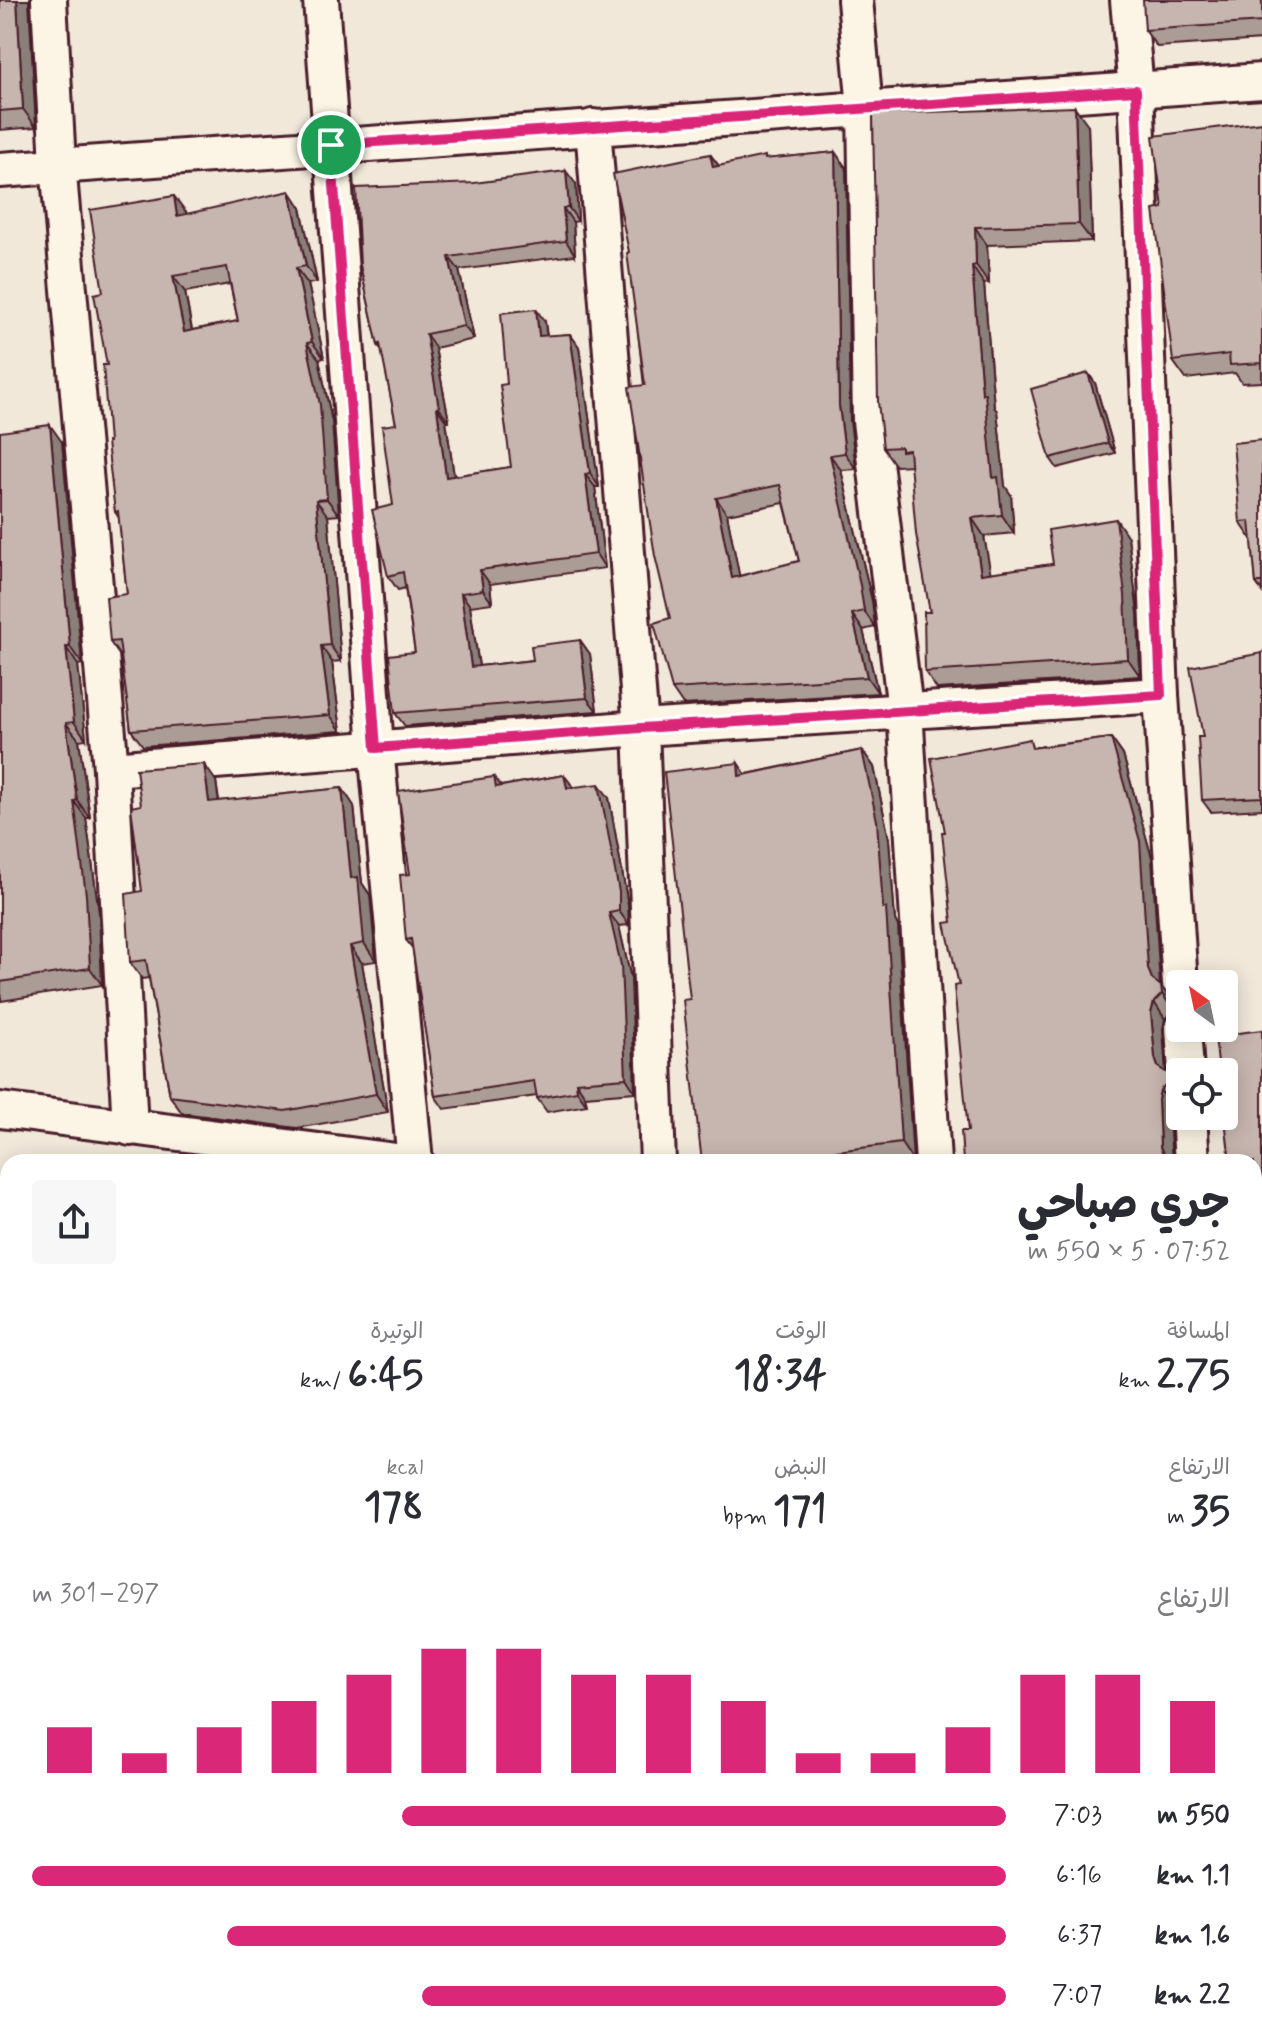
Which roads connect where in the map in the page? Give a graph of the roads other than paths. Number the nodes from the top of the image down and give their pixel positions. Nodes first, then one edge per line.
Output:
1 (49, 0) edge
2 (321, 0) edge
3 (855, 0) edge
4 (1128, 0) edge
5 (1262, 81) edge
6 (1136, 90) junction
7 (865, 108) junction
8 (593, 127) junction
9 (331, 145) junction
10 (58, 164) junction
11 (0, 170) edge
12 (1161, 695) junction
13 (905, 710) junction
14 (641, 728) junction
15 (376, 748) junction
16 (111, 769) junction
17 (1179, 970) edge
18 (0, 1110) edge
19 (130, 1128) junction
20 (1190, 1130) edge
21 (340, 1154) edge
22 (414, 1154) edge
23 (658, 1154) edge
24 (933, 1154) edge
25 (1191, 1154) edge

1 - 10 street
2 - 9 street
3 - 7 street
4 - 6 street
5 - 6 street
6 - 7 street
6 - 12 street
7 - 8 street
7 - 13 street
8 - 9 street
8 - 14 street
9 - 10 street
9 - 15 street
10 - 11 street
10 - 16 street
12 - 13 street
12 - 17 street
13 - 14 street
13 - 24 street
14 - 15 street
14 - 23 street
15 - 16 street
15 - 22 street
16 - 19 street
18 - 19 street
19 - 21 street
20 - 25 street

